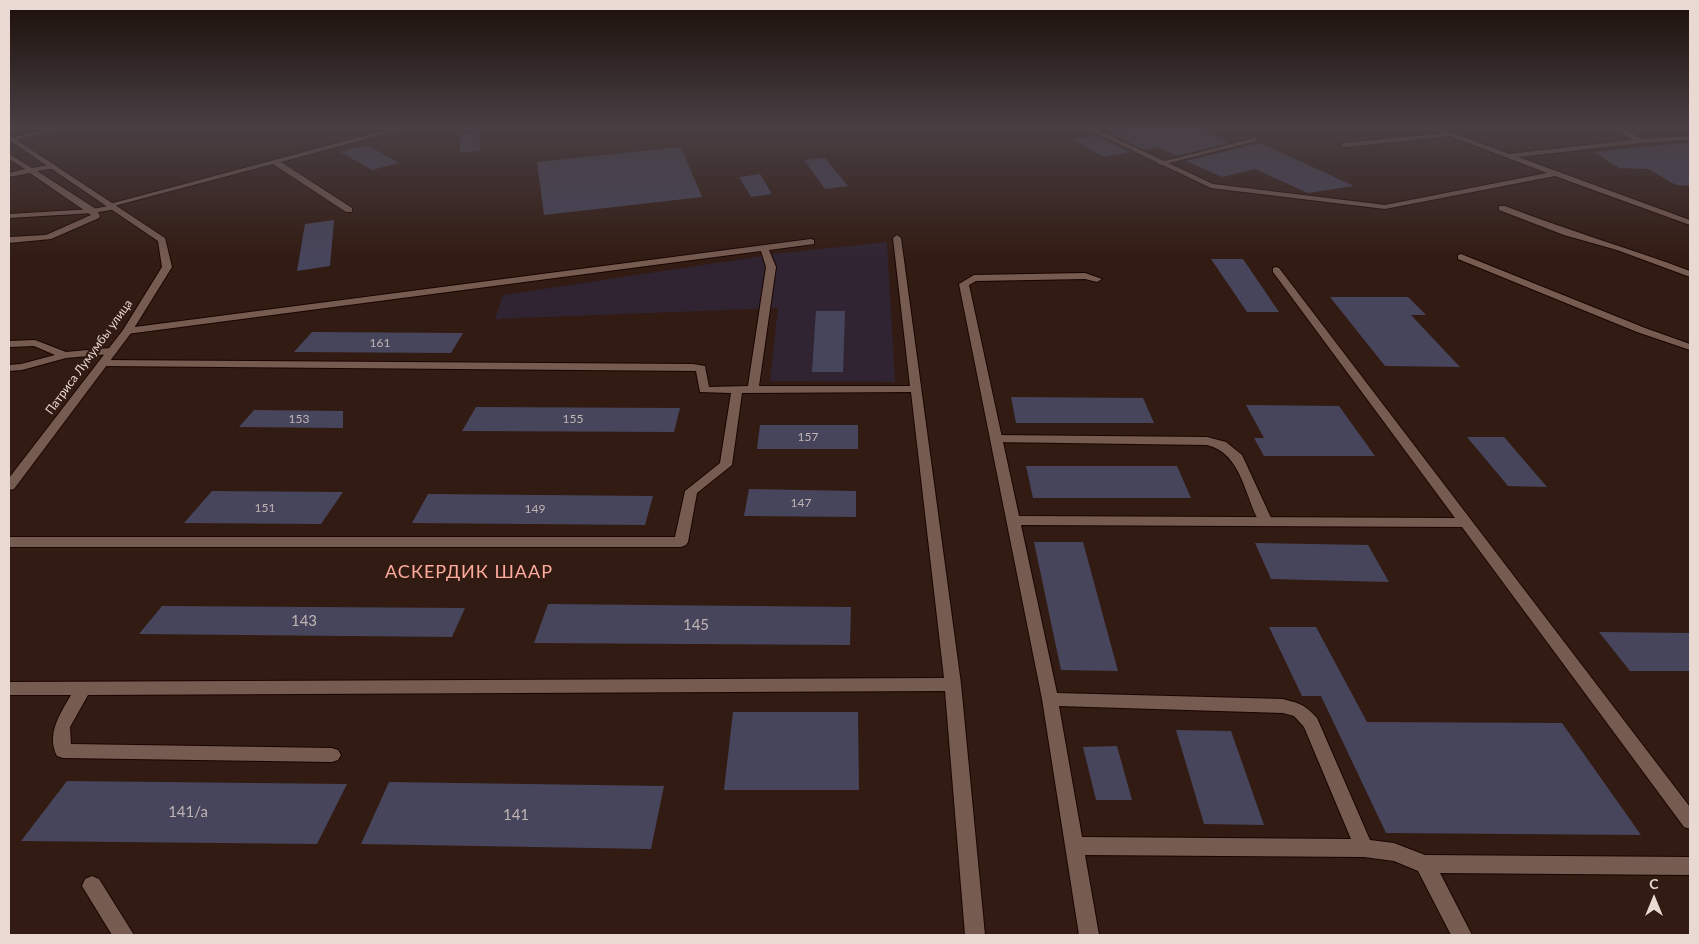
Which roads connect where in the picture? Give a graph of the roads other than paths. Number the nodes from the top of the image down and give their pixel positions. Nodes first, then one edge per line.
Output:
1 (35, 173) edge
2 (62, 173) edge
3 (234, 173) edge
4 (292, 173) edge
5 (1183, 173) edge
6 (1553, 174) joint
7 (111, 206) junction
8 (1502, 208) dead end
9 (349, 210) dead end
10 (93, 211) junction
11 (9, 216) edge
12 (1690, 223) edge
13 (897, 238) dead end
14 (9, 240) edge
15 (811, 242) dead end
16 (764, 248) junction
17 (1461, 257) dead end
18 (1276, 270) dead end
19 (1690, 274) edge
20 (1097, 279) dead end
21 (126, 331) junction
22 (9, 344) edge
23 (1690, 347) edge
24 (110, 351) junction
25 (65, 355) junction
26 (102, 363) junction
27 (9, 368) edge
28 (916, 388) junction
29 (753, 390) junction
30 (737, 391) junction
31 (996, 439) junction
32 (9, 486) edge
33 (1013, 520) junction
34 (1266, 522) junction
35 (1467, 523) junction
36 (9, 542) edge
37 (953, 684) junction
38 (9, 689) edge
39 (82, 689) junction
40 (1050, 699) junction
41 (332, 755) dead end
42 (1690, 821) edge
43 (1074, 846) junction
44 (1364, 848) junction
45 (1425, 864) junction
46 (1690, 866) edge
47 (92, 886) dead end
48 (124, 935) edge
49 (975, 935) edge
50 (1089, 935) edge
51 (1462, 935) edge

1 - 10 street
2 - 7 street, Патриса Лумумбы улица
3 - 7 street
4 - 9 street
5 - 6 street
6 - 12 street
7 - 10 street
7 - 21 street, Патриса Лумумбы улица
8 - 19 street
10 - 11 street
10 - 14 street
13 - 28 street
15 - 16 street
16 - 21 street
16 - 29 street
17 - 23 street
18 - 35 street
20 - 31 street
21 - 24 street, Патриса Лумумбы улица
22 - 25 street
24 - 25 street
24 - 26 street, Патриса Лумумбы улица
25 - 27 street
26 - 30 street
26 - 32 street, Патриса Лумумбы улица
28 - 29 street
28 - 37 street
29 - 30 street
30 - 36 street
31 - 33 street
31 - 34 street
33 - 34 street
33 - 40 street
34 - 35 street
35 - 42 street
37 - 39 street
37 - 49 street
38 - 39 street
39 - 41 street
40 - 43 street
40 - 44 street
43 - 44 street
43 - 50 street
44 - 45 street
45 - 46 street
45 - 51 street
47 - 48 street

